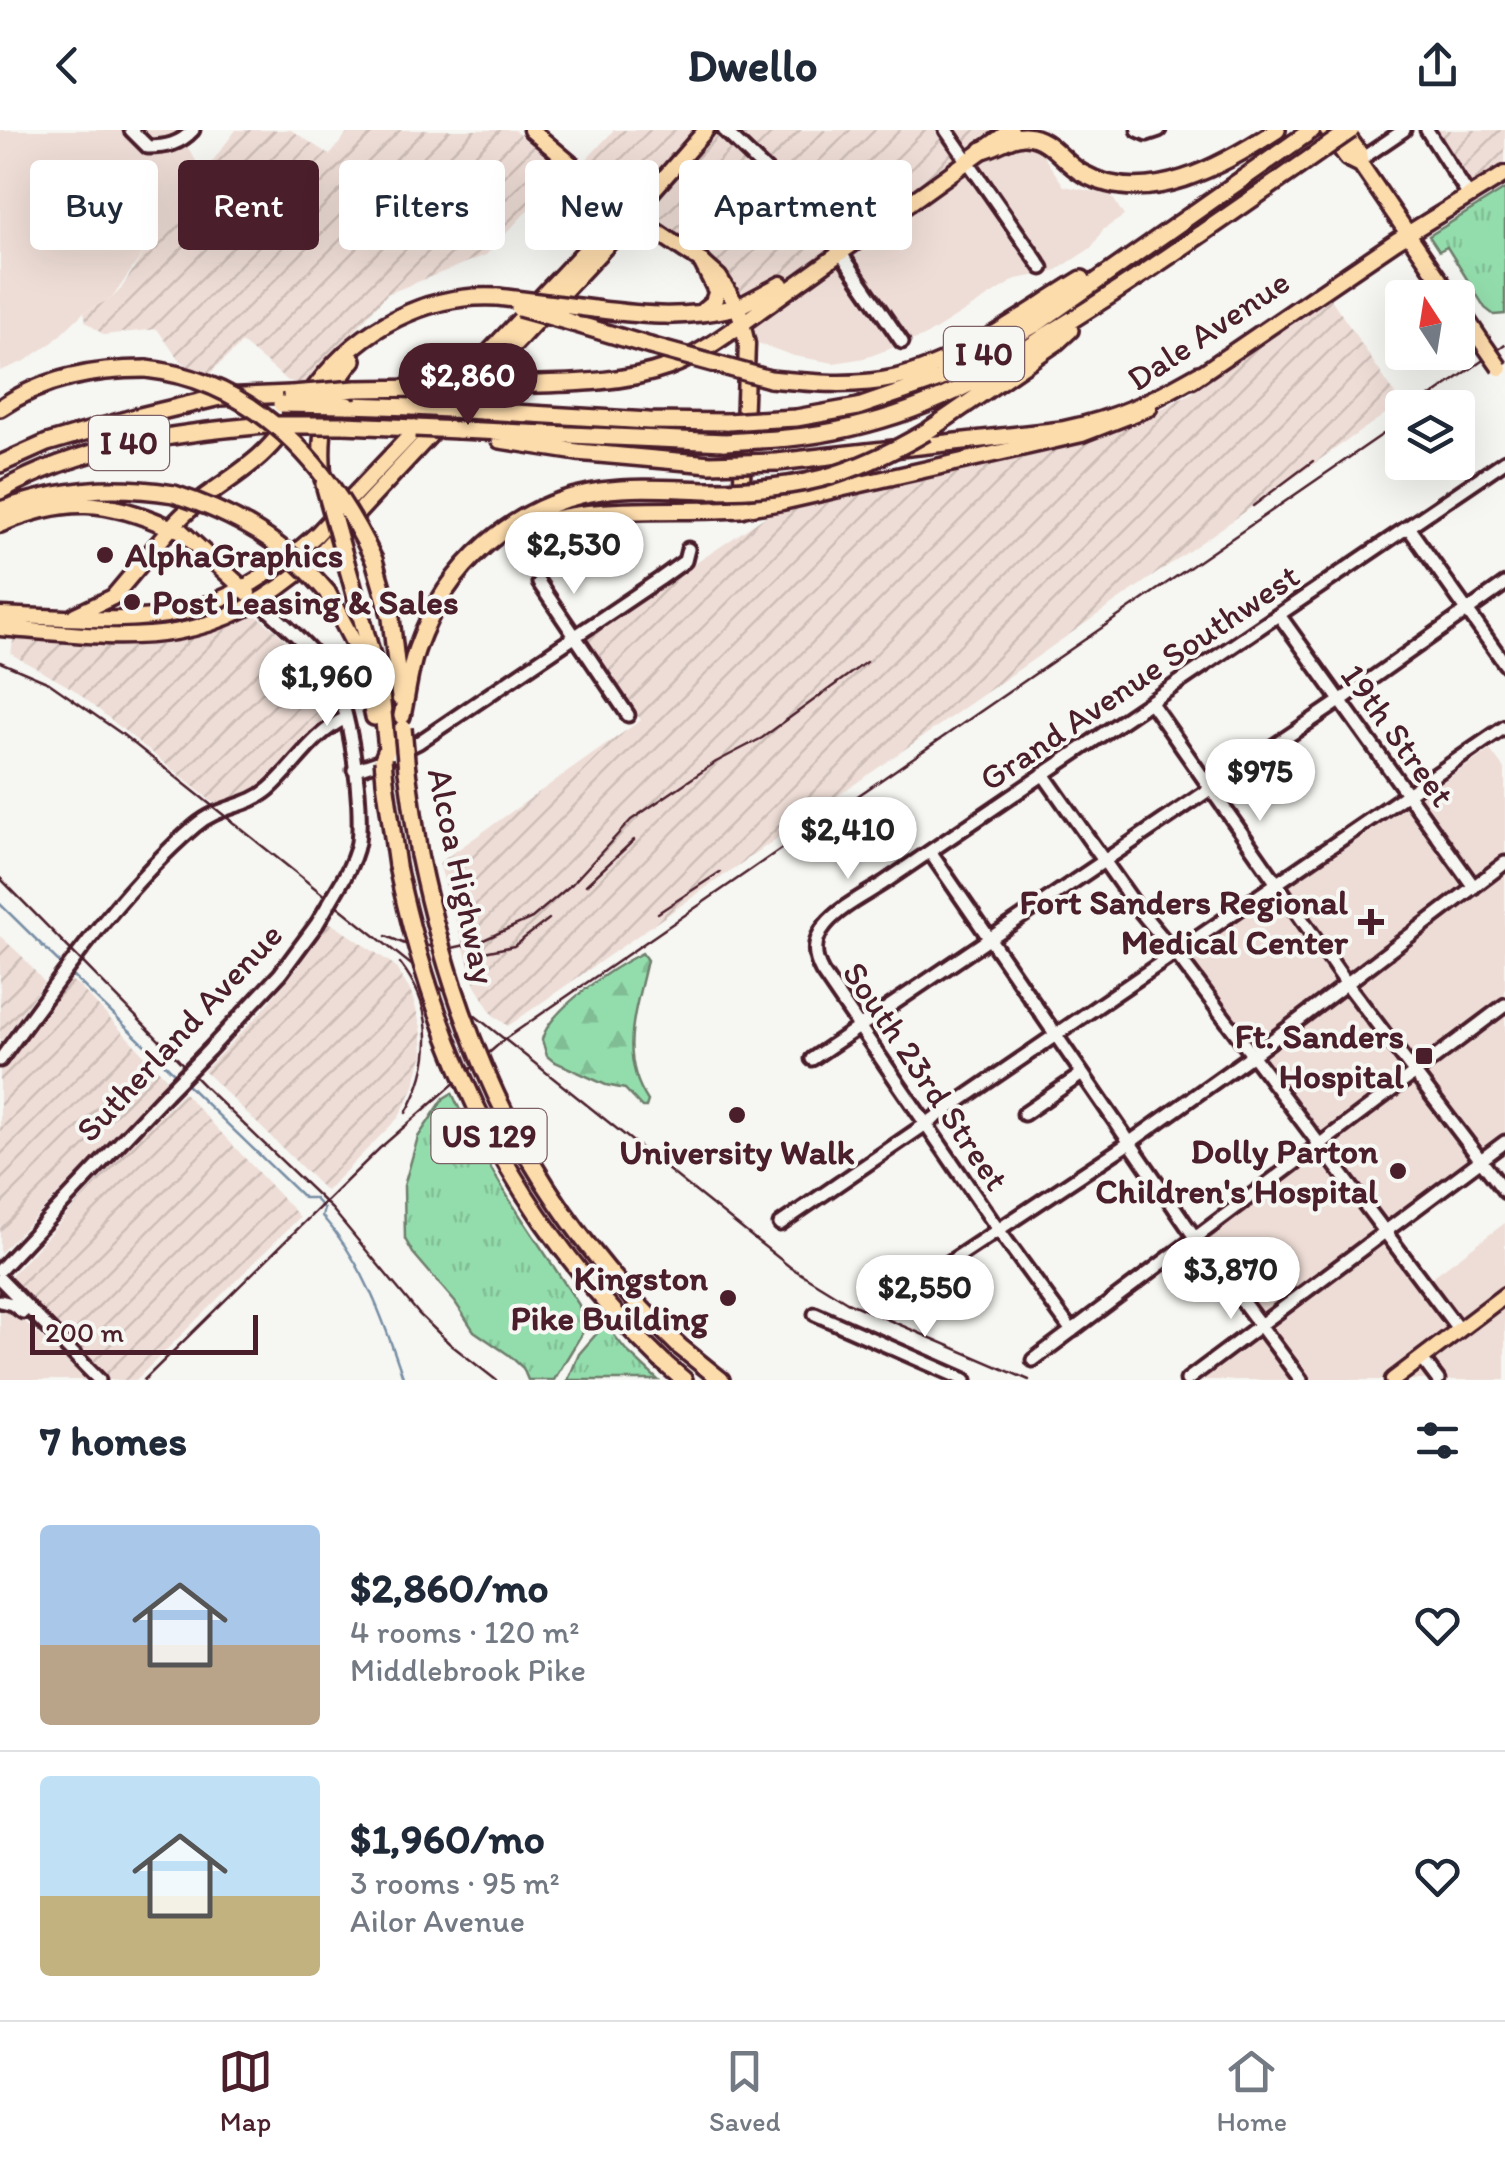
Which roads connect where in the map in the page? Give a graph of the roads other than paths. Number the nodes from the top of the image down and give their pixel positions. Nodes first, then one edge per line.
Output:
1 (131, 130) edge
2 (193, 130) edge
3 (531, 130) edge
4 (706, 130) edge
5 (724, 130) edge
6 (946, 130) edge
7 (1011, 130) edge
8 (1053, 130) edge
9 (1277, 130) edge
10 (1312, 130) edge
11 (1328, 130) edge
12 (1347, 130) edge
13 (1404, 130) edge
14 (1427, 130) edge
15 (982, 150) junction
16 (1061, 156) junction
17 (566, 160) edge
18 (968, 161) junction
19 (1361, 162) junction
20 (1505, 174) edge
21 (659, 181) edge
22 (1469, 196) junction
23 (1180, 220) junction
24 (659, 233) edge
25 (1408, 233) junction
26 (585, 250) edge
27 (602, 250) edge
28 (836, 255) junction
29 (702, 262) junction
30 (1042, 268) dead end
31 (1440, 280) edge
32 (495, 300) junction
33 (1087, 313) junction
34 (740, 315) junction
35 (694, 316) junction
36 (381, 327) junction
37 (1475, 332) edge
38 (902, 342) dead end
39 (1504, 372) edge
40 (1198, 374) junction
41 (286, 399) junction
42 (0, 408) edge
43 (457, 432) junction
44 (1505, 461) edge
45 (0, 464) edge
46 (0, 492) edge
47 (741, 509) junction
48 (0, 510) edge
49 (0, 524) edge
50 (170, 528) junction
51 (1408, 528) junction
52 (688, 549) dead end
53 (468, 561) junction
54 (218, 565) junction
55 (539, 583) dead end
56 (1505, 584) edge
57 (245, 590) junction
58 (218, 601) junction
59 (260, 602) junction
60 (1467, 611) junction
61 (0, 615) edge
62 (1279, 615) junction
63 (65, 617) junction
64 (112, 620) junction
65 (0, 628) edge
66 (56, 633) junction
67 (575, 635) junction
68 (1505, 664) edge
69 (1340, 701) junction
70 (1151, 703) junction
71 (628, 715) dead end
72 (346, 718) junction
73 (403, 722) junction
74 (1505, 727) edge
75 (382, 737) junction
76 (354, 770) junction
77 (1043, 774) junction
78 (1210, 788) junction
79 (1406, 795) junction
80 (930, 852) junction
81 (1103, 860) junction
82 (1505, 863) edge
83 (1276, 884) junction
84 (1474, 887) junction
85 (989, 939) junction
86 (814, 946) joint
87 (1174, 954) junction
88 (1347, 984) junction
89 (1505, 1004) edge
90 (860, 1027) junction
91 (1055, 1036) junction
92 (1252, 1055) junction
93 (812, 1059) dead end
94 (0, 1060) edge
95 (1413, 1073) junction
96 (1082, 1074) junction
97 (1024, 1114) dead end
98 (926, 1123) junction
99 (1505, 1142) edge
100 (1129, 1143) junction
101 (1320, 1146) junction
102 (1481, 1160) junction
103 (1505, 1192) edge
104 (780, 1224) dead end
105 (997, 1228) junction
106 (1388, 1232) junction
107 (1196, 1239) junction
108 (0, 1270) edge
109 (0, 1279) edge
110 (1505, 1296) edge
111 (894, 1298) dead end
112 (0, 1301) edge
113 (1505, 1306) edge
114 (815, 1314) dead end
115 (36, 1316) junction
116 (1260, 1326) junction
117 (1072, 1331) junction
118 (1462, 1333) junction
119 (1032, 1360) dead end
120 (1426, 1364) junction
121 (99, 1380) edge
122 (684, 1380) edge
123 (721, 1380) edge
124 (965, 1380) edge
125 (1187, 1380) edge
126 (1301, 1380) edge
127 (1393, 1380) edge
128 (1406, 1380) edge
129 (1438, 1380) edge

1 - 2 street
3 - 17 main road
4 - 21 main road
5 - 28 street
6 - 18 street
7 - 15 main road
8 - 16 highway
9 - 16 highway
10 - 23 highway, I 40
11 - 19 main road
12 - 19 main road
12 - 33 highway, I 40, bridge
13 - 19 street
14 - 22 street
15 - 16 highway
15 - 18 main road
18 - 28 main road
18 - 30 street
19 - 25 main road
20 - 22 main road, Dale Avenue
22 - 25 main road, Dale Avenue
23 - 32 highway, bridge
23 - 41 highway, I 40, bridge
24 - 29 main road
25 - 31 main road
25 - 40 main road, Dale Avenue
26 - 57 main road
27 - 59 main road
28 - 34 main road
28 - 38 street
29 - 34 main road
29 - 35 highway
32 - 35 highway, bridge
32 - 36 highway
33 - 43 highway, I 40, bridge
33 - 53 highway, bridge
34 - 35 highway
34 - 41 highway, bridge
34 - 47 main road
36 - 50 highway
36 - 75 highway, bridge
37 - 39 main road, bridge
40 - 43 highway, bridge
40 - 47 main road, Dale Avenue
41 - 45 highway, I 40
42 - 73 highway, bridge
43 - 46 highway, I 40, bridge
44 - 51 street, Grand Avenue Southwest
47 - 53 highway
48 - 75 highway, bridge
49 - 50 highway
50 - 54 main road, Sutherland Avenue
50 - 63 main road
51 - 60 street
51 - 62 street, Grand Avenue Southwest
52 - 67 street
53 - 73 highway
54 - 57 main road, Sutherland Avenue
54 - 58 main road
55 - 67 street
56 - 60 street
57 - 58 main road
57 - 59 main road, Sutherland Avenue
58 - 64 main road
59 - 66 main road
59 - 72 street, Sutherland Avenue
60 - 68 street
60 - 69 street
61 - 63 main road
62 - 69 street, 19th Street
62 - 70 street, Grand Avenue Southwest
63 - 64 main road
64 - 66 main road
65 - 66 main road
67 - 71 street
67 - 76 street
69 - 78 street
69 - 79 street, 19th Street
70 - 77 street, Grand Avenue Southwest
70 - 78 street
72 - 76 street, Sutherland Avenue
72 - 94 street
73 - 123 highway, Alcoa Highway / US 129, bridge
74 - 79 street
75 - 122 highway, Alcoa Highway / US 129, bridge
76 - 108 street, Sutherland Avenue, bridge
77 - 80 street, Grand Avenue Southwest
77 - 81 street
78 - 81 street
78 - 83 street
79 - 83 street
79 - 84 street, 19th Street
80 - 85 street
80 - 86 street, Grand Avenue Southwest
81 - 85 street
81 - 87 street
82 - 84 street
83 - 87 street
83 - 88 street
84 - 88 street
85 - 90 street
85 - 91 street
86 - 90 street, South 23rd Street
87 - 91 street
87 - 92 street
88 - 92 street
88 - 95 street
89 - 95 street
90 - 93 street
90 - 98 street, South 23rd Street
91 - 96 street
91 - 98 street
92 - 100 street
92 - 101 street
95 - 101 street
95 - 102 street
96 - 97 street
96 - 100 street
98 - 104 street
98 - 105 street, South 23rd Street
99 - 102 street
100 - 105 street
100 - 107 street
101 - 106 street
101 - 107 street
102 - 103 street
102 - 106 street
105 - 111 street
105 - 117 street, South 23rd Street
106 - 116 street
106 - 118 street
107 - 116 street
107 - 117 street
109 - 115 street
110 - 118 main road
112 - 115 street
113 - 118 main road
114 - 124 street
115 - 121 street
116 - 125 street
116 - 126 street
117 - 119 street
118 - 120 main road
118 - 127 main road
120 - 128 main road
120 - 129 street

